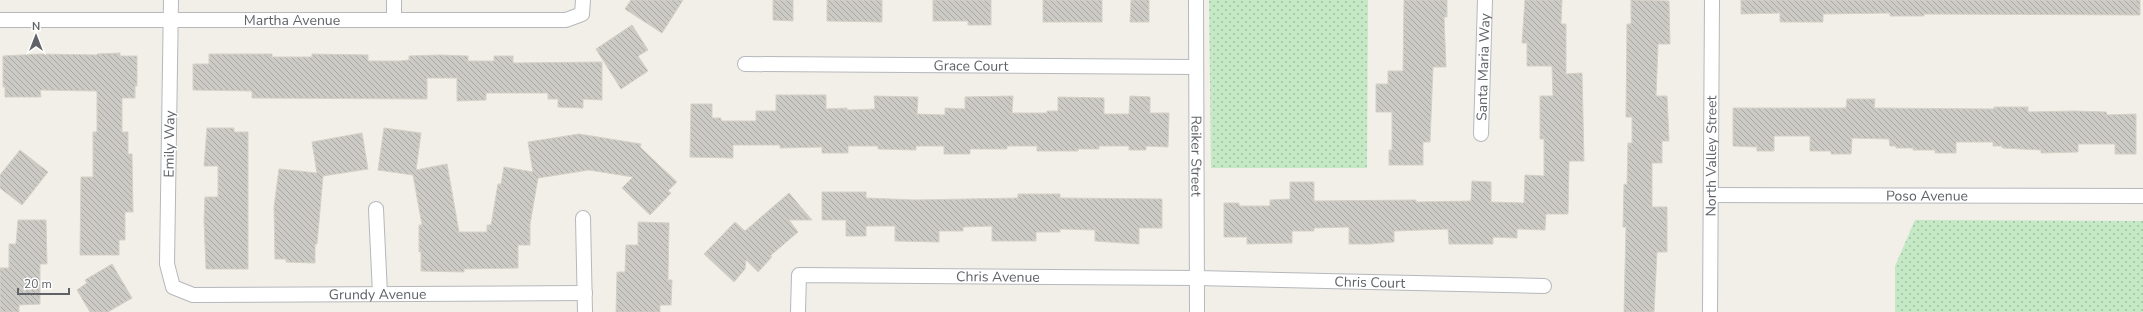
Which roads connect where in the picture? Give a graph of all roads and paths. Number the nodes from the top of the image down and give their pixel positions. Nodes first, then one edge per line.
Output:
1 (172, 0) edge
2 (394, 0) edge
3 (1196, 0) edge
4 (1485, 0) edge
5 (1712, 0) edge
6 (583, 7) edge
7 (171, 19) junction
8 (0, 20) edge
9 (394, 20) junction
10 (745, 64) dead end
11 (1196, 67) junction
12 (1481, 134) dead end
13 (1711, 195) junction
14 (2143, 196) edge
15 (376, 209) dead end
16 (583, 218) dead end
17 (1197, 278) junction
18 (1544, 286) dead end
19 (173, 287) joint
20 (585, 293) junction
21 (380, 294) junction
22 (585, 312) edge
23 (798, 312) edge
24 (1197, 312) edge
25 (1710, 312) edge

1 - 7 street, Emily Way
2 - 9 street
3 - 11 street, Reiker Street
4 - 12 street, Santa Maria Way
5 - 13 street, North Valley Street
6 - 9 street, Martha Avenue
7 - 8 street, Martha Avenue
7 - 9 street, Martha Avenue
7 - 19 street, Emily Way
10 - 11 street, Grace Court
11 - 17 street, Reiker Street
13 - 14 street, Poso Avenue
13 - 25 street, North Valley Street
15 - 21 street
16 - 20 street
17 - 18 street, Chris Court
17 - 23 street, Chris Avenue
17 - 24 street, Reiker Street
19 - 21 street, Grundy Avenue
20 - 21 street, Grundy Avenue
20 - 22 street

